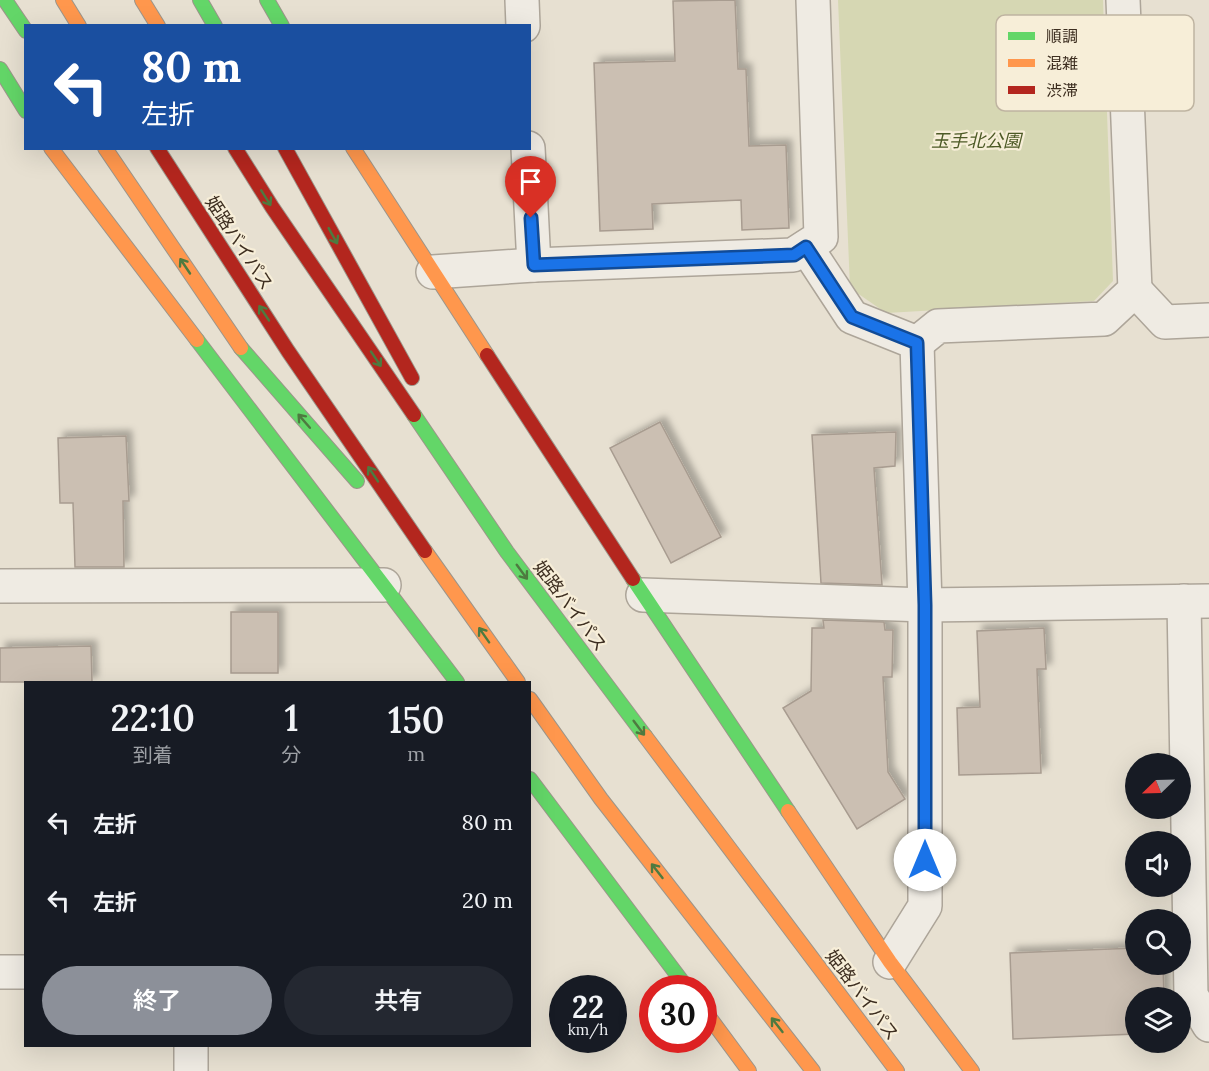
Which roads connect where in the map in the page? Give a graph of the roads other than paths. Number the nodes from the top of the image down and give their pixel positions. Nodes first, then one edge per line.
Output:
1 (4, 0) edge
2 (63, 0) edge
3 (142, 0) edge
4 (200, 0) edge
5 (267, 0) edge
6 (522, 0) edge
7 (813, 0) edge
8 (1122, 0) edge
9 (1123, 15) edge
10 (79, 24) edge
11 (157, 24) edge
12 (214, 24) edge
13 (281, 24) edge
14 (523, 24) edge
15 (24, 28) edge
16 (0, 69) edge
17 (24, 108) edge
18 (1127, 111) edge
19 (53, 150) edge
20 (106, 150) edge
21 (158, 150) edge
22 (236, 150) edge
23 (286, 150) edge
24 (354, 150) edge
25 (528, 150) edge
26 (806, 247) junction
27 (534, 265) junction
28 (433, 272) junction
29 (1135, 290) junction
30 (1209, 320) edge
31 (917, 343) junction
32 (416, 386) dead end
33 (439, 428) dead end
34 (507, 552) junction
35 (384, 585) junction
36 (0, 586) edge
37 (453, 591) junction
38 (643, 595) junction
39 (1196, 601) edge
40 (925, 605) junction
41 (456, 681) edge
42 (517, 681) edge
43 (531, 700) edge
44 (531, 780) edge
45 (890, 962) junction
46 (0, 972) edge
47 (24, 972) edge
48 (677, 975) edge
49 (1209, 1025) edge
50 (717, 1028) edge
51 (191, 1047) edge
52 (191, 1071) edge
53 (749, 1071) edge
54 (813, 1071) edge
55 (897, 1071) edge
56 (972, 1071) edge

1 - 15 main road
2 - 10 main road
3 - 11 main road
4 - 12 main road
5 - 13 main road
6 - 14 street
7 - 26 street
8 - 9 street
16 - 17 main road
18 - 29 street
19 - 35 main road
37 -> 20 main road
37 -> 21 main road, 姫路バイパス
22 -> 34 main road, 姫路バイパス
23 -> 32 main road
24 - 28 main road
25 - 27 street
26 - 27 street
26 - 31 street
27 - 28 street
28 - 38 main road
29 - 30 street
29 - 31 street
31 - 40 street
33 - 34 main road
34 -> 55 main road, 姫路バイパス
35 - 36 street
35 - 41 main road
42 -> 37 main road, 姫路バイパス
38 - 40 street
38 - 45 main road
39 - 40 street
39 - 49 street
40 - 45 street
54 -> 43 main road
44 - 48 main road
45 - 56 main road
46 - 47 street
50 - 53 main road
51 - 52 street

